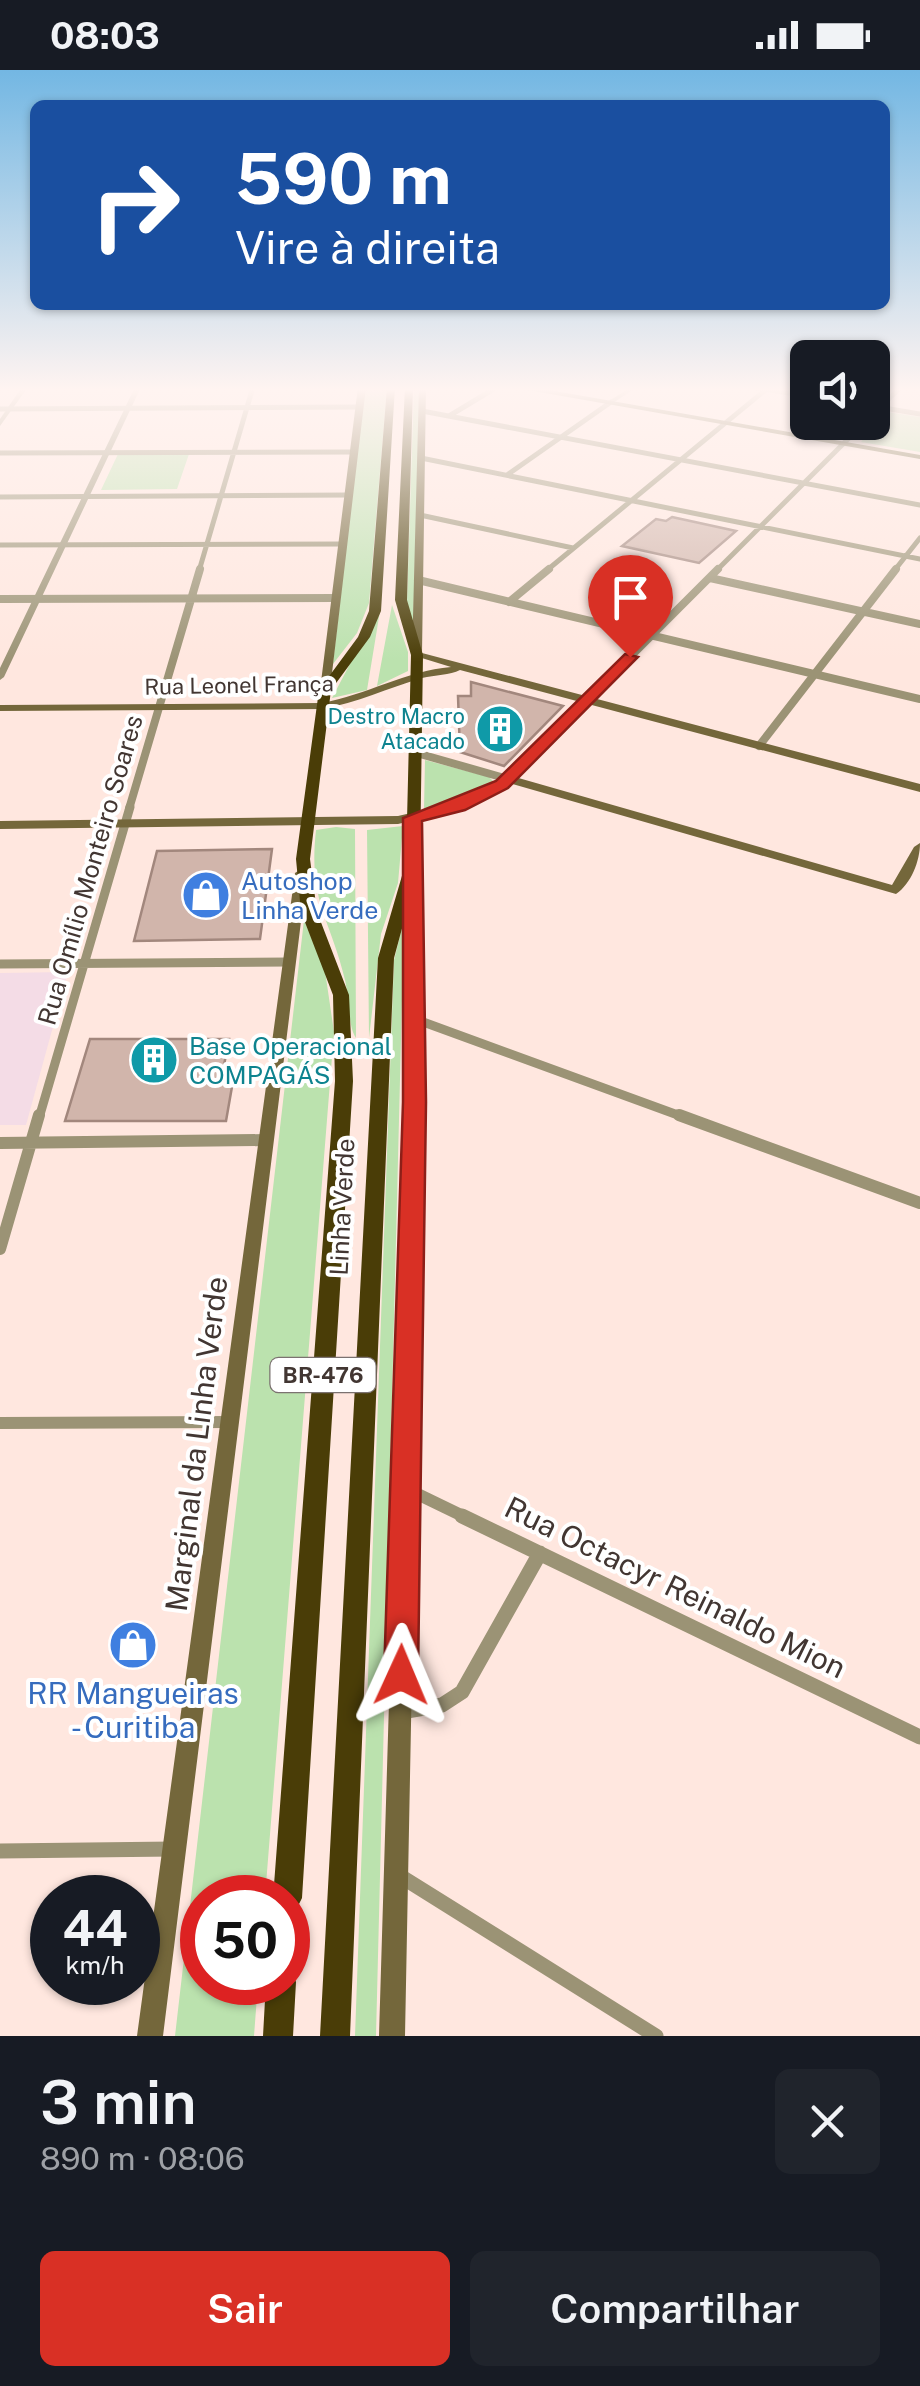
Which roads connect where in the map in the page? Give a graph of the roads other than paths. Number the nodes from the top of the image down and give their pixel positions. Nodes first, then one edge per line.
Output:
1 (94, 479) edge
2 (226, 479) edge
3 (350, 479) edge
4 (384, 479) edge
5 (406, 479) edge
6 (421, 479) edge
7 (526, 479) edge
8 (657, 479) edge
9 (782, 479) edge
10 (809, 479) edge
11 (805, 483) junction
12 (348, 495) junction
13 (0, 496) edge
14 (86, 496) junction
15 (221, 496) junction
16 (631, 500) junction
17 (920, 505) edge
18 (420, 515) junction
19 (761, 527) junction
20 (920, 538) edge
21 (207, 544) junction
22 (342, 544) junction
23 (0, 545) edge
24 (63, 545) junction
25 (573, 548) junction
26 (906, 556) junction
27 (920, 559) edge
28 (710, 578) junction
29 (418, 580) junction
30 (191, 598) junction
31 (336, 598) junction
32 (0, 599) edge
33 (37, 599) junction
34 (509, 602) junction
35 (863, 612) junction
36 (920, 624) edge
37 (652, 636) junction
38 (416, 655) junction
39 (472, 671) junction
40 (814, 674) junction
41 (413, 676) junction
42 (0, 677) edge
43 (325, 690) junction
44 (920, 699) edge
45 (587, 700) junction
46 (322, 706) junction
47 (159, 707) junction
48 (0, 708) edge
49 (759, 746) junction
50 (413, 752) junction
51 (508, 779) junction
52 (920, 788) edge
53 (413, 818) junction
54 (308, 823) junction
55 (124, 824) junction
56 (0, 825) edge
57 (920, 847) edge
58 (303, 859) junction
59 (413, 862) junction
60 (289, 962) junction
61 (0, 964) edge
62 (84, 964) junction
63 (416, 1020) junction
64 (266, 1140) junction
65 (31, 1142) junction
66 (0, 1143) edge
67 (920, 1204) edge
68 (0, 1249) edge
69 (230, 1422) junction
70 (0, 1424) edge
71 (406, 1488) junction
72 (540, 1552) junction
73 (400, 1712) junction
74 (920, 1737) edge
75 (175, 1849) junction
76 (0, 1851) edge
77 (396, 1874) junction
78 (289, 1875) edge
79 (280, 2005) edge
80 (150, 2036) edge
81 (278, 2036) edge
82 (336, 2036) edge
83 (392, 2036) edge
84 (656, 2036) edge

1 - 14 street
2 - 15 street, Rua Omílio Monteiro Soares
3 - 12 main road
4 - 43 highway, Linha Verde / BR-476
5 - 38 highway, Linha Verde / BR-476
6 - 18 main road
7 - 16 street
8 - 16 street
9 - 11 street
10 - 11 street
11 - 17 street
11 - 19 street
12 - 15 street
12 - 22 main road
13 - 14 street
14 - 15 street
14 - 24 street
15 - 21 street, Rua Omílio Monteiro Soares
16 - 19 street
16 - 25 street
18 - 25 street
18 - 29 main road
19 - 26 street
19 - 28 street
20 - 26 street
21 - 22 street
21 - 24 street
21 - 30 street, Rua Omílio Monteiro Soares
22 - 31 main road
23 - 24 street
24 - 33 street
25 - 34 street
26 - 27 street
26 - 35 street
28 - 35 street
28 - 37 street
29 - 34 street
29 - 38 main road
30 - 31 street
30 - 33 street
30 - 47 street, Rua Omílio Monteiro Soares
31 - 43 main road
32 - 33 street
33 - 42 street
34 - 37 street
35 - 36 street
35 - 40 street
37 - 40 street
37 - 45 street
38 - 39 main road
38 - 41 highway, Linha Verde / BR-476
39 - 41 main road, Rua Leonel França
39 - 45 main road
40 - 44 street
40 - 49 street
41 - 46 main road, Rua Leonel França
41 - 50 highway, Linha Verde / BR-476
43 - 46 highway, Linha Verde / BR-476
45 - 49 main road
45 - 51 street
46 - 47 main road, Rua Leonel França
46 - 54 highway, Linha Verde / BR-476
47 - 48 main road, Rua Leonel França
47 - 55 street, Rua Omílio Monteiro Soares
49 - 52 main road
50 - 51 street
50 - 53 highway, Linha Verde / BR-476
51 - 53 main road
51 - 57 main road
53 - 54 main road
53 - 59 highway, Linha Verde / BR-476
54 - 55 main road
54 - 58 highway, Linha Verde / BR-476
55 - 56 main road
55 - 62 street, Rua Omílio Monteiro Soares
58 - 60 main road, Marginal da Linha Verde
58 - 78 highway, Linha Verde / BR-476
59 - 63 main road
59 - 82 highway, Linha Verde / BR-476
60 - 62 street
60 - 64 main road, Marginal da Linha Verde
61 - 62 street
62 - 65 street, Rua Omílio Monteiro Soares
63 - 67 street
63 - 71 main road
64 - 65 street
64 - 69 main road, Marginal da Linha Verde
65 - 66 street
65 - 68 street, Rua Omílio Monteiro Soares
69 - 70 street
69 - 75 main road, Marginal da Linha Verde
71 - 72 street, Rua Octacyr Reinaldo Mion
71 - 73 main road
72 - 73 street
72 - 74 street, Rua Octacyr Reinaldo Mion
73 - 77 main road
75 - 76 street
75 - 80 main road, Marginal da Linha Verde
77 - 83 main road
77 - 84 street
79 - 81 highway

